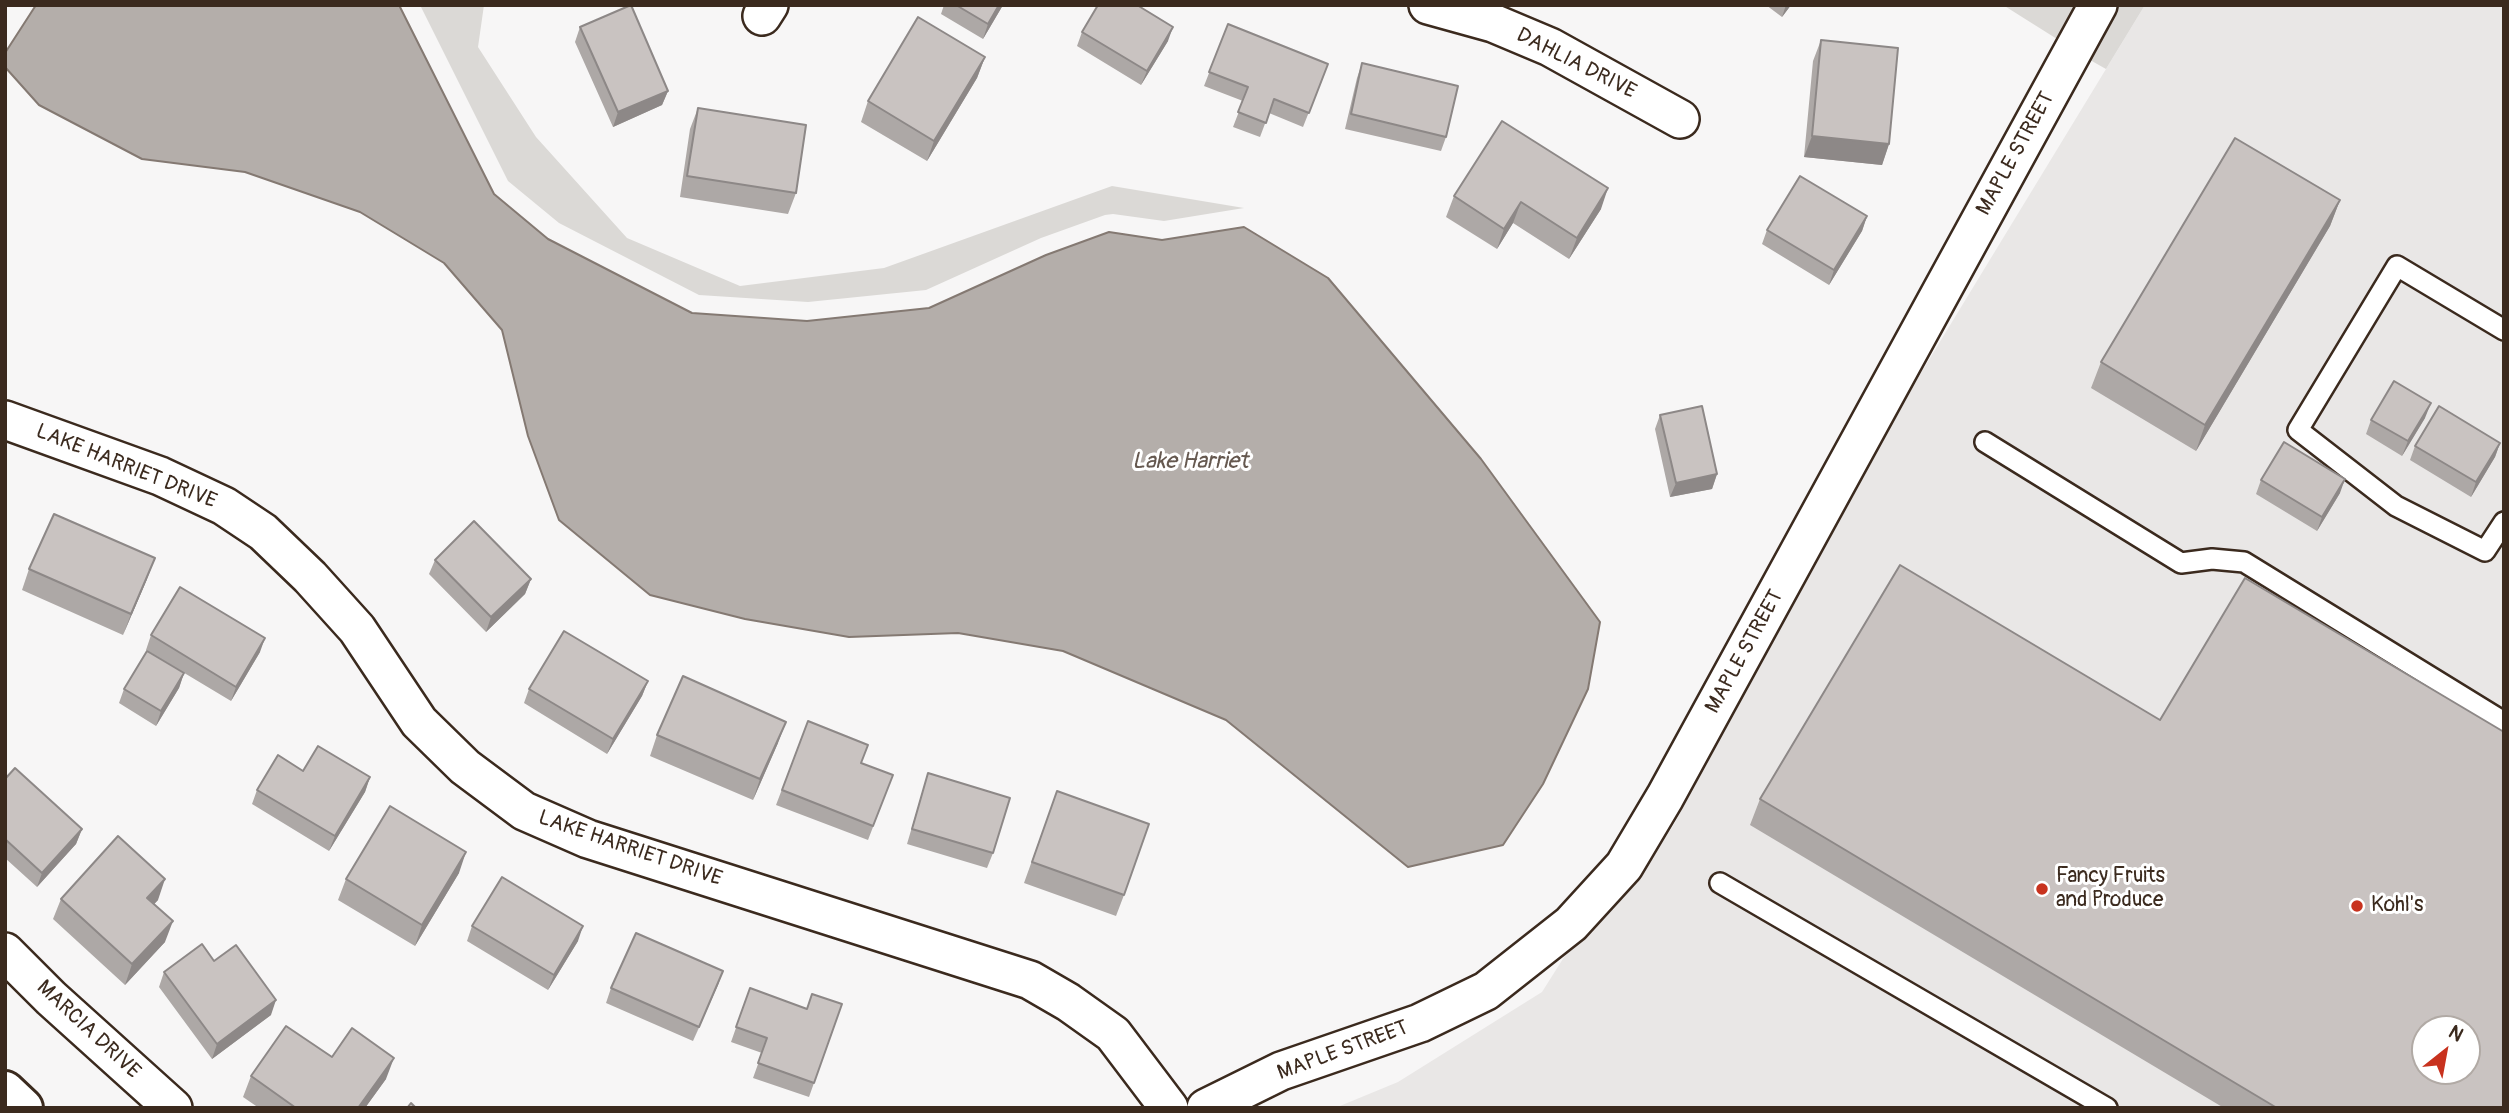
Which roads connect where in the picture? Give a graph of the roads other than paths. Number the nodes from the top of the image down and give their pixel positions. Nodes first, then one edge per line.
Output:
1 (1428, 5) edge
2 (2098, 5) edge
3 (1680, 119) dead end
4 (2504, 330) edge
5 (5, 419) edge
6 (1985, 442) dead end
7 (2504, 522) edge
8 (2504, 722) edge
9 (1720, 883) dead end
10 (5, 952) edge
11 (5, 1091) edge
12 (23, 1108) edge
13 (173, 1108) edge
14 (1170, 1108) edge
15 (1206, 1108) edge
16 (2108, 1108) edge

1 - 3 street, DAHLIA DRIVE
2 - 15 street, MAPLE STREET
4 - 7 lane
5 - 14 street, LAKE HARRIET DRIVE
6 - 8 lane
9 - 16 lane
10 - 13 street, MARCIA DRIVE
11 - 12 main road

